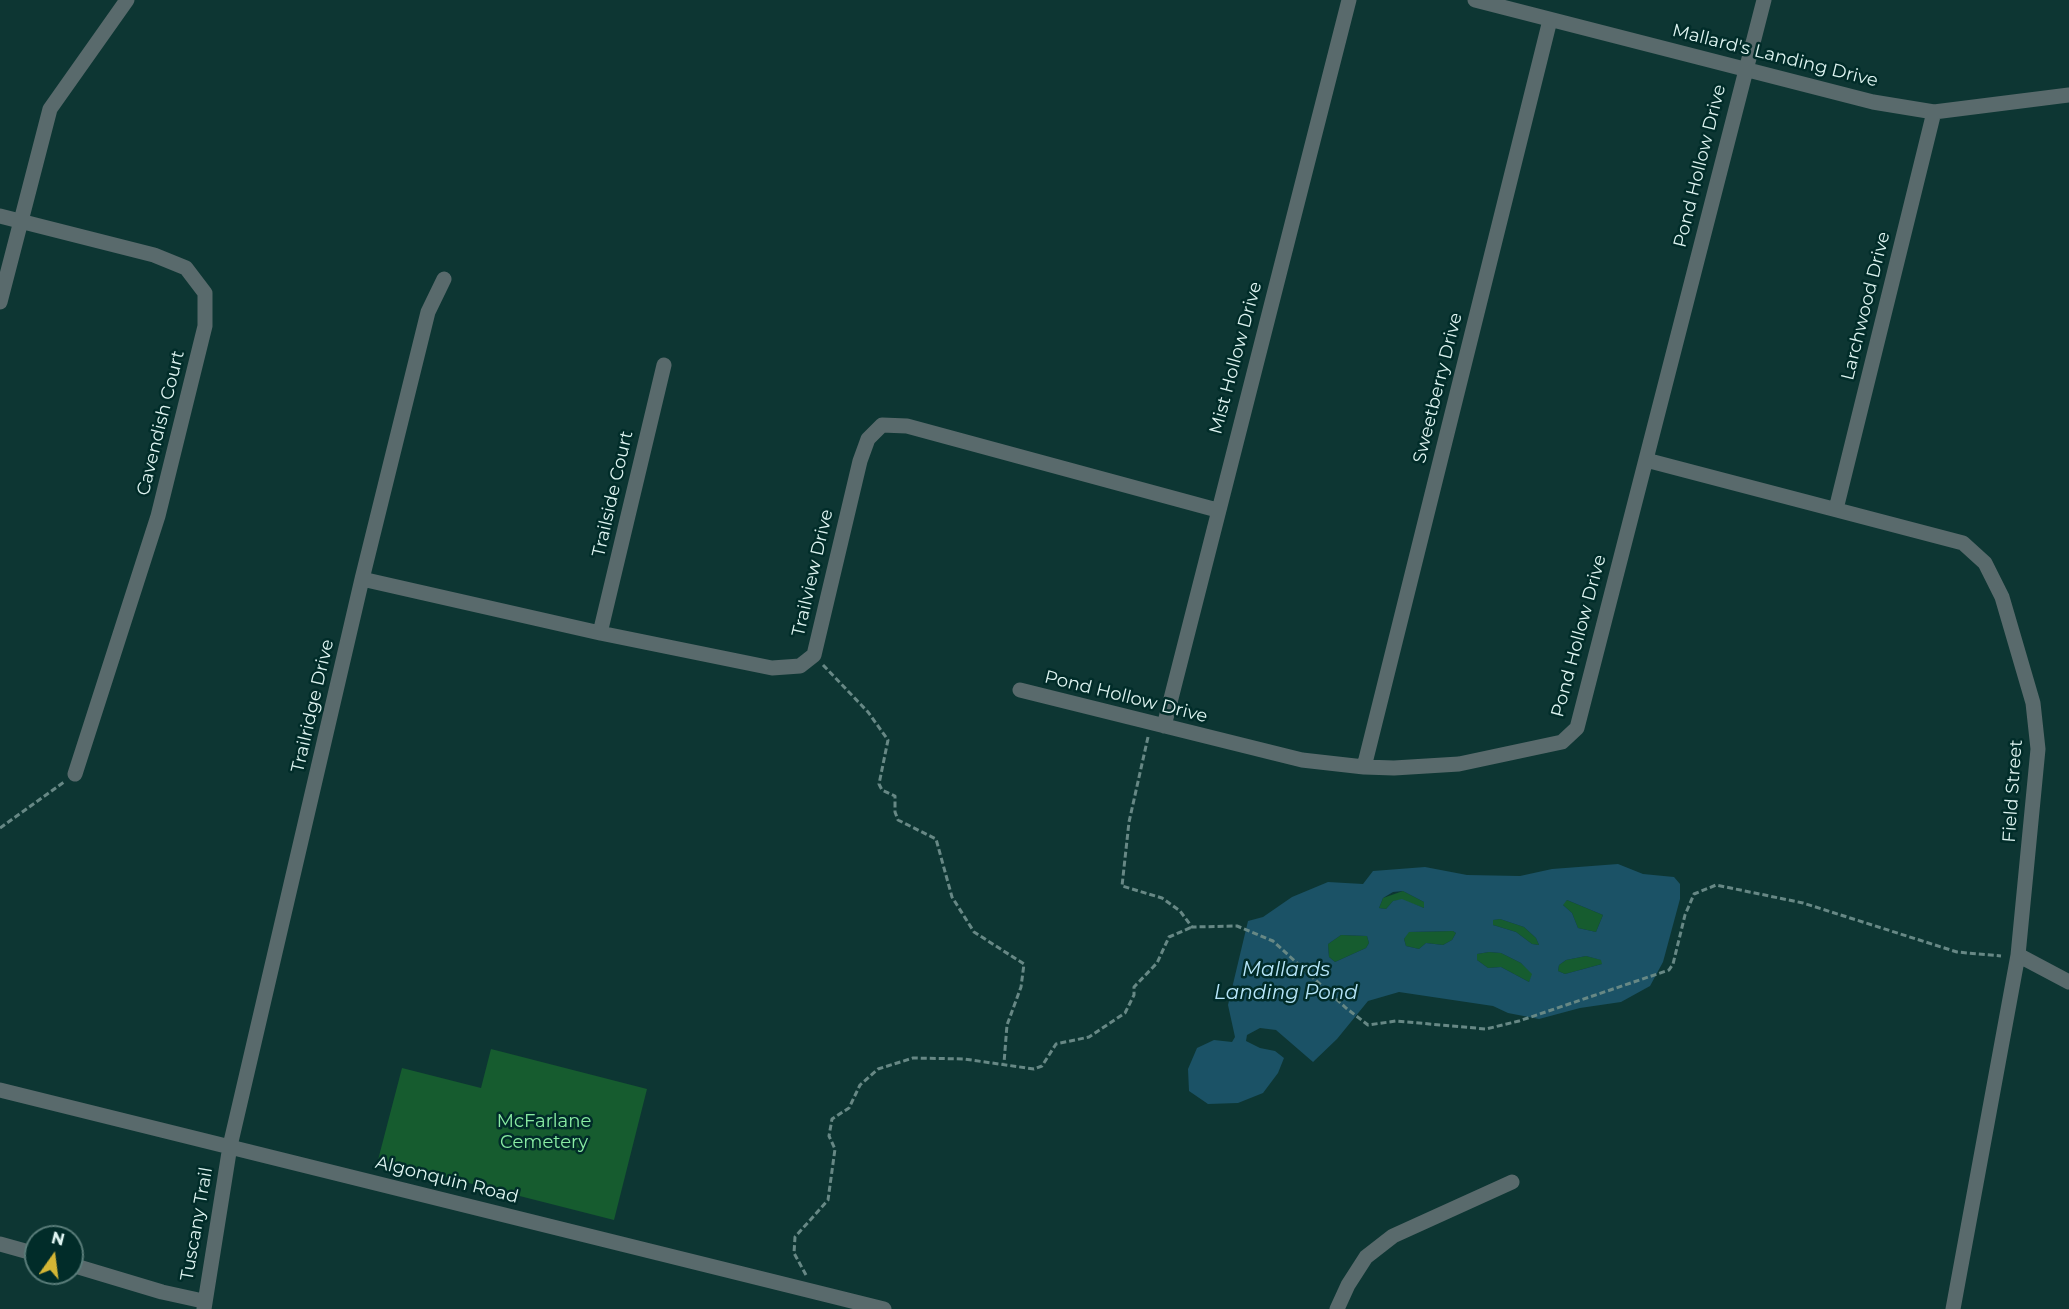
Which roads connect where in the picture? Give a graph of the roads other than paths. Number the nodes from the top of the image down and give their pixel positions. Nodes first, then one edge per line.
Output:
1 (127, 0) edge
2 (1349, 0) edge
3 (1475, 0) edge
4 (1764, 0) edge
5 (1550, 20) junction
6 (1745, 69) junction
7 (2069, 95) edge
8 (1934, 112) junction
9 (0, 216) edge
10 (20, 221) junction
11 (444, 279) dead end
12 (0, 302) edge
13 (664, 365) dead end
14 (1646, 460) junction
15 (1836, 509) junction
16 (1217, 510) junction
17 (362, 579) junction
18 (600, 633) junction
19 (1020, 690) dead end
20 (1157, 724) junction
21 (1364, 766) junction
22 (75, 774) road end
23 (2018, 955) junction
24 (2069, 982) edge
25 (0, 1090) edge
26 (230, 1146) junction
27 (1512, 1182) dead end
28 (0, 1244) edge
29 (24, 1251) edge
30 (84, 1269) edge
31 (204, 1305) edge
32 (884, 1309) edge
33 (1337, 1309) edge
34 (1953, 1309) edge

1 - 10 street
2 - 16 street, Mist Hollow Drive
3 - 5 street, Mallard's Landing Drive
4 - 6 street, Pond Hollow Drive
5 - 6 street, Mallard's Landing Drive
5 - 21 street, Sweetberry Drive
6 - 8 street, Mallard's Landing Drive
6 - 14 street, Pond Hollow Drive
7 - 8 street, Mallard's Landing Drive
8 - 15 street, Larchwood Drive
9 - 10 street, Cavendish Court
10 - 12 street
10 - 22 street, Cavendish Court
11 - 17 street, Trailridge Drive
13 - 18 street, Trailside Court
14 - 15 street, Field Street
14 - 21 street, Pond Hollow Drive
15 - 23 street, Field Street
16 - 18 street, Trailview Drive
16 - 20 street, Mist Hollow Drive
17 - 18 street, Trailview Drive
17 - 26 street, Trailridge Drive
19 - 20 street, Pond Hollow Drive
20 - 21 street, Pond Hollow Drive
23 - 24 street
23 - 34 street, Field Street
25 - 26 street, Algonquin Road
26 - 31 street, Tuscany Trail
26 - 32 street, Algonquin Road
27 - 33 street
28 - 29 street
30 - 31 street

